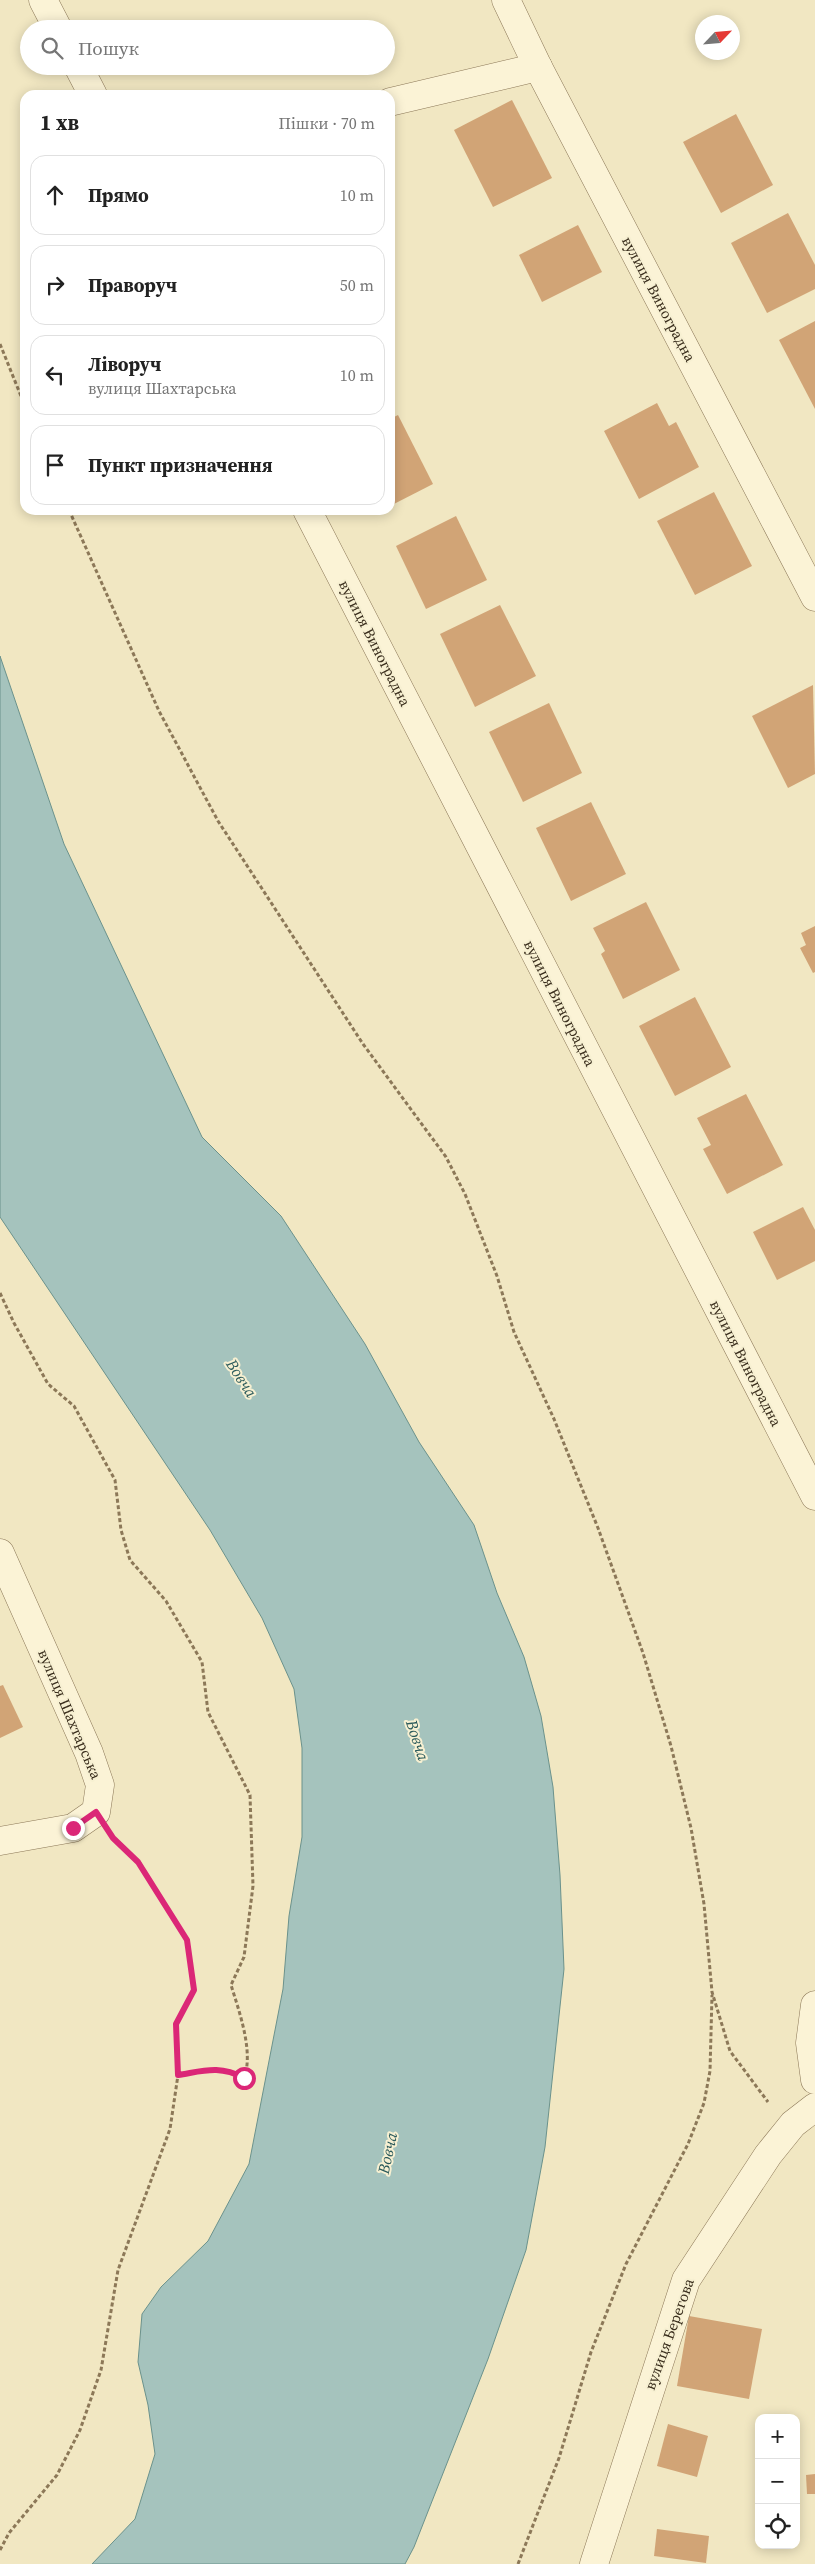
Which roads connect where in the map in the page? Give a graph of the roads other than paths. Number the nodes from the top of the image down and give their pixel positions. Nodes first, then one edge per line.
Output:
1 (43, 0) edge
2 (506, 0) edge
3 (53, 20) edge
4 (538, 67) junction
5 (83, 75) edge
6 (90, 90) edge
7 (395, 101) edge
8 (310, 515) edge
9 (815, 596) edge
10 (815, 1496) edge
11 (0, 1552) edge
12 (0, 1841) edge
13 (815, 2005) edge
14 (815, 2080) edge
15 (815, 2108) edge
16 (594, 2564) edge

1 - 3 street
2 - 4 street, вулиця Виноградна
4 - 7 street
4 - 9 street, вулиця Виноградна
5 - 6 street
8 - 10 street, вулиця Виноградна
11 - 12 street, вулиця Шахтарська
13 - 14 street
15 - 16 street, вулиця Берегова

